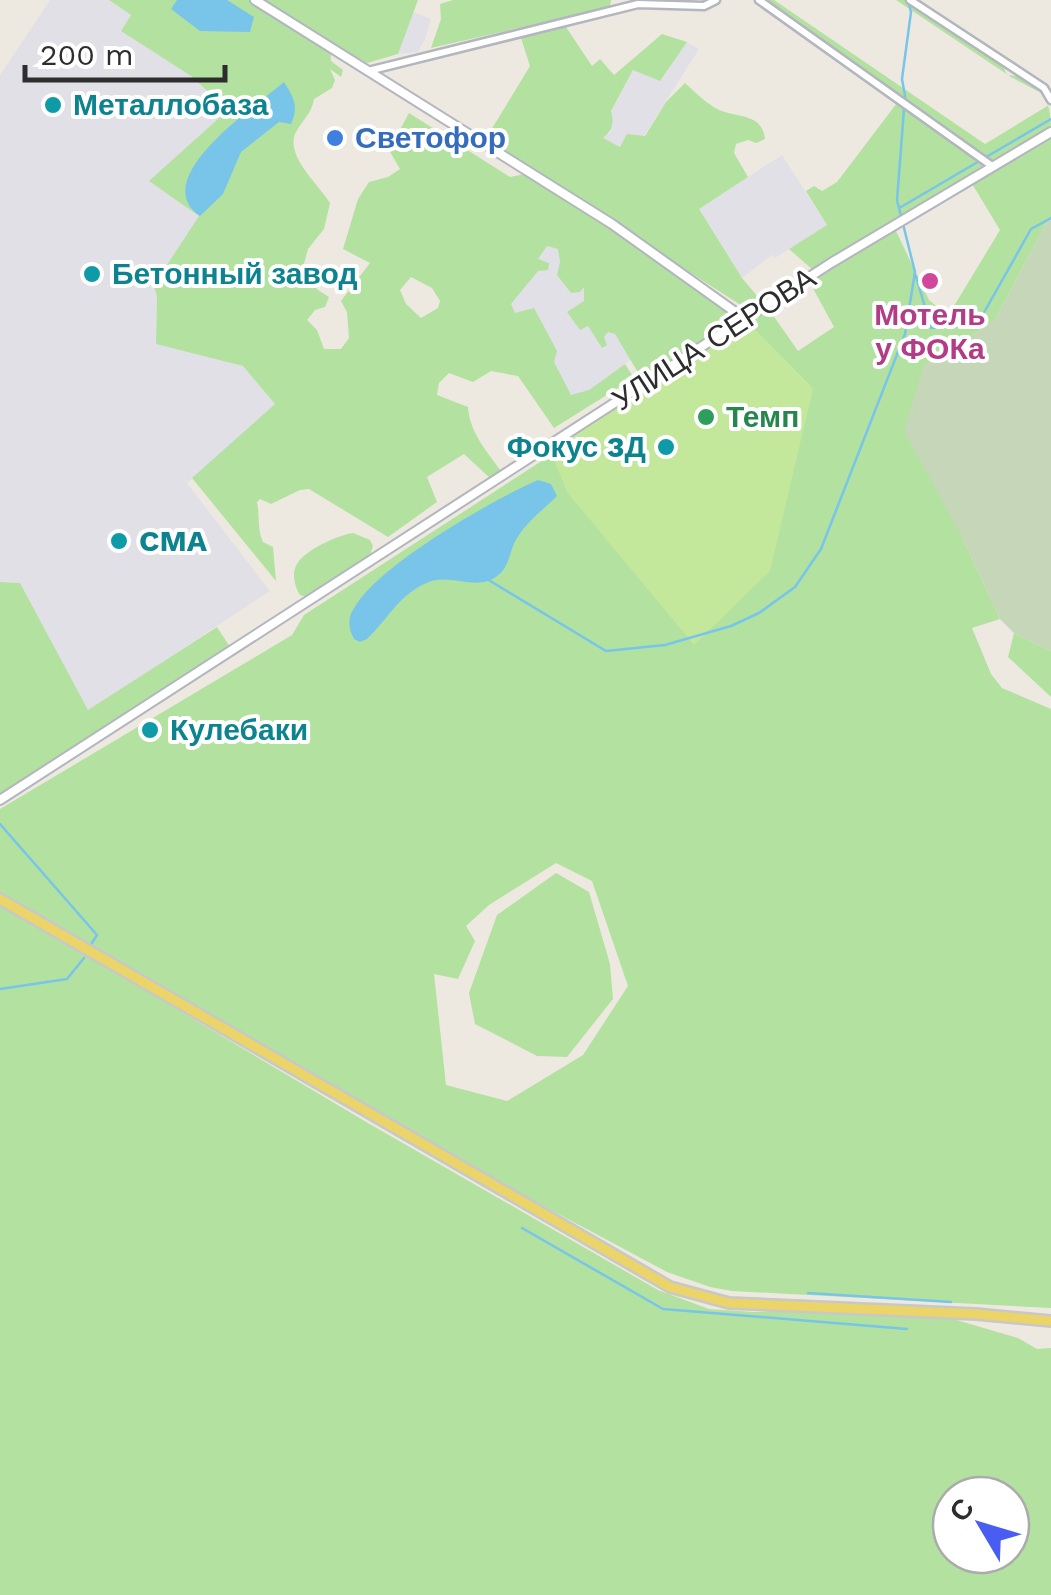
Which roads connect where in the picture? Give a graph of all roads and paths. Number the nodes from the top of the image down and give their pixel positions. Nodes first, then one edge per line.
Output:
1 (255, 0) edge
2 (716, 0) edge
3 (758, 0) edge
4 (910, 0) edge
5 (368, 70) junction
6 (1051, 100) edge
7 (1051, 132) edge
8 (992, 166) junction
9 (744, 318) junction
10 (0, 800) edge
11 (0, 899) edge
12 (1051, 1321) edge

1 - 5 main road
2 - 5 street
3 - 8 street
4 - 6 street
5 - 9 main road
7 - 8 main road, УЛИЦА СЕРОВА
8 - 9 main road, УЛИЦА СЕРОВА
9 - 10 main road, УЛИЦА СЕРОВА
11 - 12 main road

